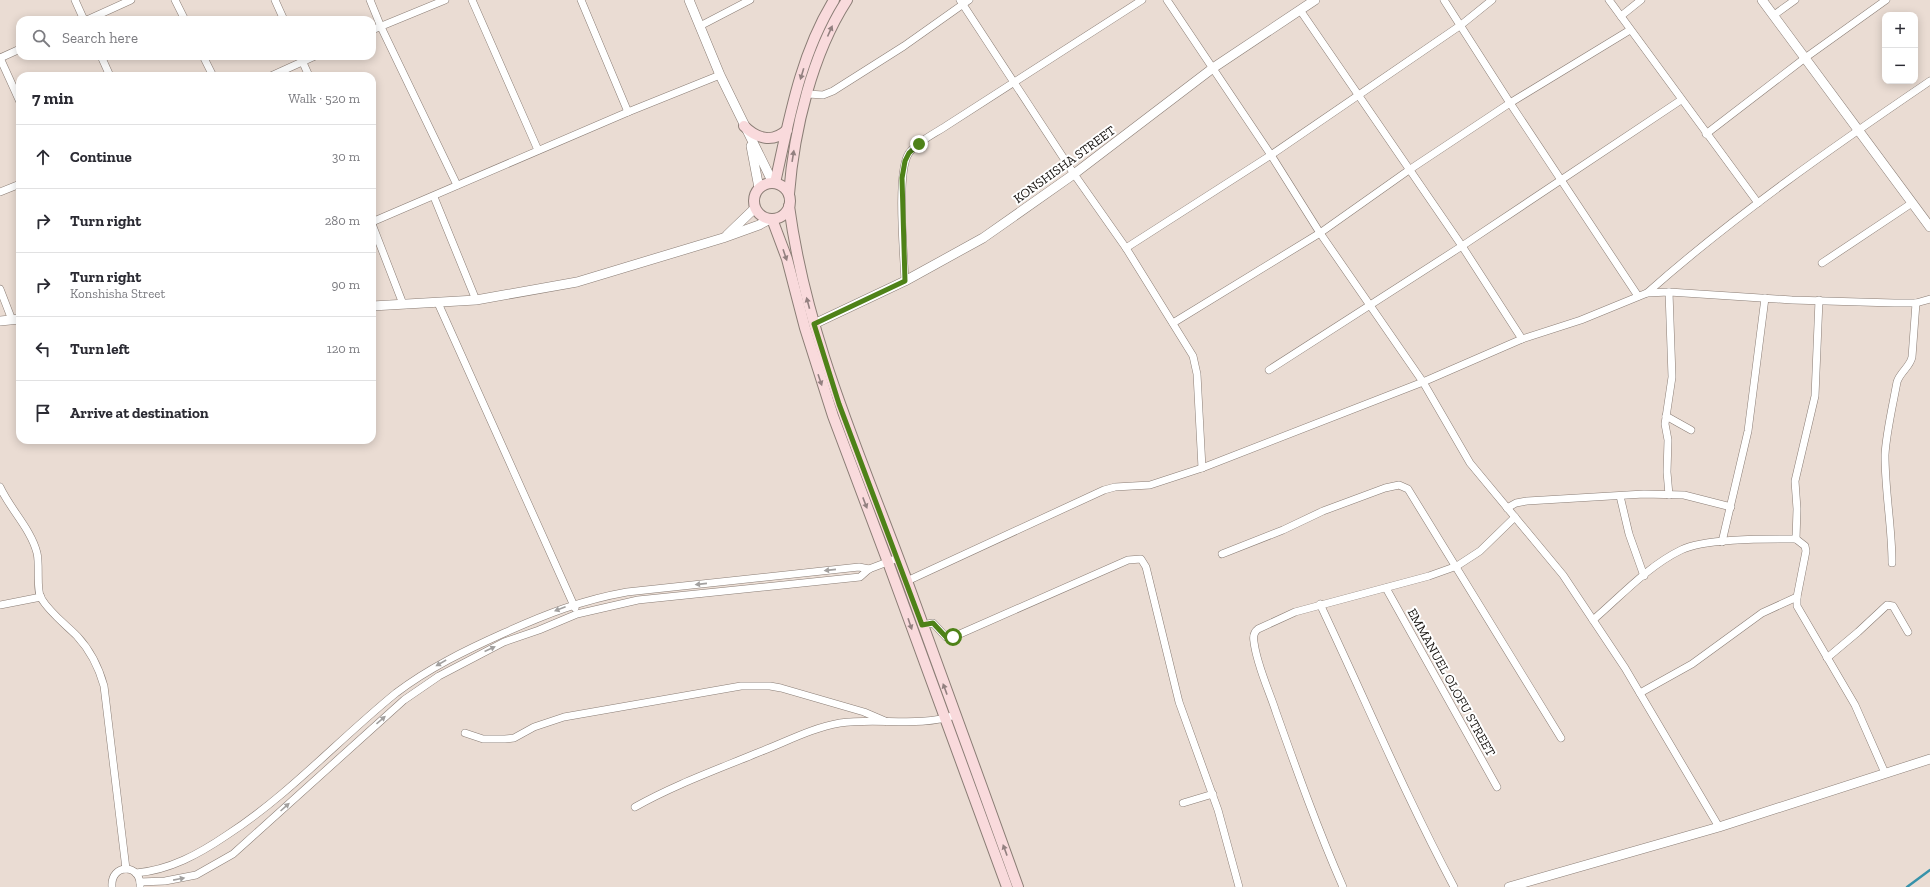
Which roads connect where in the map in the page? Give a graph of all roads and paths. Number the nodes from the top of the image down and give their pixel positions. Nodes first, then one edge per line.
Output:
1 (75, 0) edge
2 (131, 0) edge
3 (175, 0) edge
4 (275, 0) edge
5 (370, 0) edge
6 (444, 0) edge
7 (472, 0) edge
8 (581, 0) edge
9 (689, 0) edge
10 (750, 0) edge
11 (834, 0) edge
12 (847, 0) edge
13 (1142, 0) edge
14 (1167, 0) edge
15 (1315, 0) edge
16 (1444, 0) edge
17 (1492, 0) edge
18 (1609, 0) edge
19 (1641, 0) edge
20 (1762, 0) edge
21 (1795, 0) edge
22 (1886, 0) edge
23 (964, 1) edge
24 (1300, 10) junction
25 (1774, 15) junction
26 (84, 16) edge
27 (95, 16) edge
28 (183, 16) edge
29 (282, 16) edge
30 (1621, 16) junction
31 (1461, 25) junction
32 (700, 26) junction
33 (381, 27) junction
34 (376, 29) edge
35 (1630, 30) junction
36 (16, 51) edge
37 (0, 58) edge
38 (1805, 58) junction
39 (103, 60) edge
40 (205, 60) edge
41 (299, 60) edge
42 (301, 60) edge
43 (1213, 68) junction
44 (108, 72) edge
45 (211, 72) edge
46 (278, 72) edge
47 (307, 72) edge
48 (720, 75) junction
49 (1930, 80) edge
50 (1014, 82) junction
51 (16, 93) edge
52 (808, 94) junction
53 (1357, 95) junction
54 (1682, 100) junction
55 (1510, 103) junction
56 (628, 112) junction
57 (744, 126) junction
58 (1858, 129) junction
59 (787, 130) junction
60 (1706, 134) junction
61 (750, 138) junction
62 (538, 150) junction
63 (1270, 155) junction
64 (1409, 170) junction
65 (1074, 174) junction
66 (1562, 181) junction
67 (774, 183) junction
68 (457, 185) junction
69 (16, 186) edge
70 (759, 188) junction
71 (0, 192) edge
72 (789, 194) junction
73 (434, 197) junction
74 (1758, 203) junction
75 (1912, 203) junction
76 (789, 206) junction
77 (755, 208) junction
78 (771, 219) junction
79 (376, 221) edge
80 (1930, 227) edge
81 (376, 233) edge
82 (1320, 233) junction
83 (723, 238) junction
84 (1462, 246) junction
85 (1126, 248) junction
86 (1822, 263) dead end
87 (905, 281) junction
88 (0, 289) edge
89 (1668, 292) junction
90 (1647, 293) junction
91 (1638, 296) junction
92 (1766, 298) junction
93 (1930, 299) edge
94 (476, 300) junction
95 (1819, 300) junction
96 (438, 303) junction
97 (1916, 303) junction
98 (403, 304) junction
99 (376, 306) edge
100 (1369, 306) junction
101 (16, 320) edge
102 (0, 321) edge
103 (1173, 323) junction
104 (814, 324) junction
105 (1522, 339) junction
106 (1269, 370) dead end
107 (1423, 382) junction
108 (1666, 416) junction
109 (1692, 430) dead end
110 (1202, 468) junction
111 (0, 487) edge
112 (1669, 495) junction
113 (1620, 496) junction
114 (1731, 507) junction
115 (1507, 508) junction
116 (1515, 517) junction
117 (1796, 539) junction
118 (1722, 542) junction
119 (1222, 554) dead end
120 (898, 558) junction
121 (888, 562) junction
122 (1892, 563) dead end
123 (1457, 566) junction
124 (869, 569) junction
125 (1644, 576) junction
126 (907, 581) junction
127 (1386, 588) junction
128 (41, 597) junction
129 (1797, 597) junction
130 (573, 604) junction
131 (1320, 604) junction
132 (0, 605) edge
133 (577, 614) junction
134 (1593, 620) junction
135 (922, 625) junction
136 (1908, 632) dead end
137 (1826, 658) junction
138 (1640, 693) junction
139 (955, 715) junction
140 (945, 719) junction
141 (885, 721) junction
142 (465, 733) dead end
143 (1561, 738) dead end
144 (1930, 759) edge
145 (1885, 773) junction
146 (1497, 787) dead end
147 (1213, 794) junction
148 (1183, 803) dead end
149 (635, 807) dead end
150 (1719, 827) junction
151 (126, 869) junction
152 (136, 873) junction
153 (140, 884) edge
154 (112, 887) edge
155 (1007, 887) edge
156 (1018, 887) edge
157 (1239, 887) edge
158 (1343, 887) edge
159 (1454, 887) edge
160 (1509, 887) edge

1 - 26 street
2 - 27 street
3 - 28 street
4 - 29 street
5 - 33 street
6 - 33 street
7 - 62 street
8 - 56 street
9 - 32 street
10 - 32 street
11 -> 59 main road
52 -> 12 main road
13 - 50 street
14 - 43 street
15 - 24 street, KONSHISHA STREET
16 - 31 street
17 - 31 street
18 - 30 street
19 - 30 street
20 - 25 street
21 - 25 street
22 - 38 street
23 - 50 street
23 - 52 street
24 - 43 street, KONSHISHA STREET
24 - 53 street
25 - 38 street
30 - 35 street
31 - 53 street
31 - 55 street
32 - 48 street
33 - 34 street
33 - 68 street
35 - 54 street
35 - 55 street
36 - 37 street
37 - 51 street
38 - 58 street
38 - 60 street
39 - 44 street
40 - 45 street
41 - 46 street
42 - 47 street
43 - 63 street
43 - 65 street, KONSHISHA STREET
48 - 56 street
48 - 57 street
49 - 58 street
50 - 65 street
50 - 87 street
72 -> 52 main road
53 - 63 street
53 - 64 street
54 - 60 street
54 - 66 street
55 - 64 street
55 - 66 street
56 - 62 street
57 - 59 main road
57 - 61 street
58 - 74 street
58 - 75 street
59 - 67 main road
60 - 74 street
61 - 67 street
61 - 70 street
62 - 68 street
63 - 82 street
63 - 85 street
64 - 82 street
64 - 84 street
65 - 85 street
65 - 87 street, KONSHISHA STREET
66 - 84 street
66 - 91 street
67 - 70 main road
67 - 72 main road
68 - 73 street
69 - 71 street
70 - 77 main road
72 - 76 main road
73 - 79 street
73 - 94 street
74 - 90 street
75 - 80 street
75 - 86 street
76 - 78 main road
104 -> 76 main road
77 - 78 main road
77 - 83 street
78 - 83 street
78 -> 121 main road
81 - 98 street
82 - 100 street
82 - 103 street
83 - 94 street
84 - 100 street
84 - 105 street
85 - 103 street
87 - 104 street, KONSHISHA STREET
88 - 101 street
89 - 90 street
89 - 92 street
89 - 108 street
90 - 91 street
91 - 105 street
92 - 95 street
92 - 114 street
93 - 97 street
94 - 96 street
95 - 97 street
95 - 117 street
96 - 98 street
96 - 130 street
97 - 122 street
98 - 99 street
100 - 106 street
100 - 107 street
101 - 102 street
103 - 110 street
104 - 120 main road
105 - 107 street
107 - 110 street
107 - 115 street
108 - 109 street
108 - 112 street
110 - 126 street
111 - 128 street
112 - 113 street
112 - 114 street
113 - 115 street
113 - 125 street
114 - 118 street
115 - 116 street
116 - 123 street
116 - 134 street
117 - 118 street
117 - 129 street
118 - 125 street
119 - 123 street
120 - 121 street
120 - 126 main road
121 - 124 street
121 -> 140 main road
123 - 127 street
123 - 143 street
124 -> 130 street
124 - 133 street
125 - 134 street
126 - 135 main road
127 - 131 street
127 - 146 street, EMMANUEL OLOFU STREET
128 - 132 street
128 - 151 street
129 - 137 street
129 - 138 street
130 - 133 street
130 -> 152 street
131 - 158 street
131 - 159 street
153 -> 133 street
134 - 138 street
139 -> 135 main road
135 - 147 street
136 - 137 street
137 - 145 street
138 - 150 street
139 - 140 street
156 -> 139 main road
140 - 141 street
140 - 155 main road
141 - 142 street
141 - 149 street
144 - 145 street
145 - 150 street
147 - 148 street
147 - 157 street
150 - 160 street
151 - 152 street
151 - 154 street
152 - 153 street

